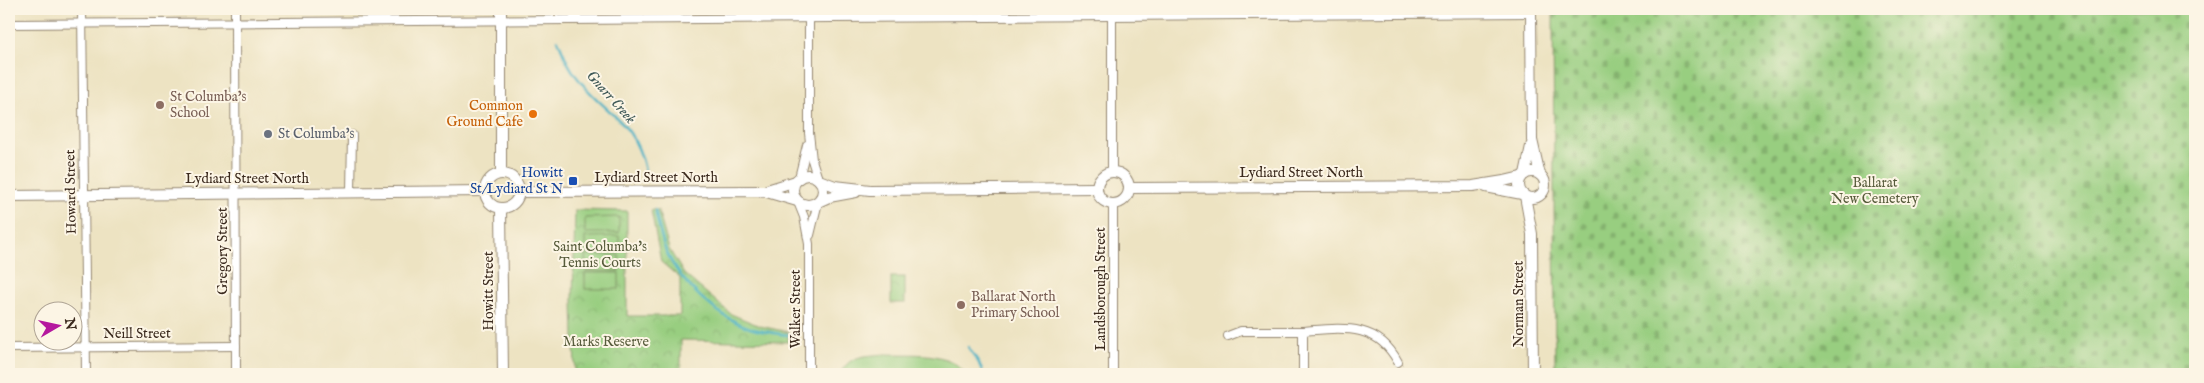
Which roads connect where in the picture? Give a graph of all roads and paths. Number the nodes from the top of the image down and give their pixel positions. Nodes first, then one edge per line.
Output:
1 (82, 9) edge
2 (235, 9) edge
3 (809, 9) edge
4 (1531, 11) edge
5 (1112, 12) edge
6 (500, 14) edge
7 (809, 18) junction
8 (235, 21) junction
9 (82, 23) junction
10 (9, 24) edge
11 (809, 133) junction
12 (352, 135) dead end
13 (1532, 140) junction
14 (1112, 172) junction
15 (501, 174) junction
16 (1523, 175) junction
17 (1540, 175) junction
18 (798, 180) junction
19 (819, 180) junction
20 (1473, 186) junction
21 (1097, 188) junction
22 (1130, 188) junction
23 (870, 190) junction
24 (485, 191) junction
25 (762, 191) junction
26 (352, 192) junction
27 (519, 192) junction
28 (236, 193) junction
29 (84, 195) junction
30 (1523, 195) junction
31 (9, 196) edge
32 (1539, 196) junction
33 (797, 201) junction
34 (818, 202) junction
35 (1112, 204) junction
36 (501, 208) junction
37 (1532, 234) junction
38 (808, 244) junction
39 (1303, 331) junction
40 (1228, 336) dead end
41 (236, 346) junction
42 (86, 347) junction
43 (9, 348) edge
44 (1398, 362) dead end
45 (86, 374) edge
46 (236, 374) edge
47 (503, 374) edge
48 (809, 374) edge
49 (1113, 374) edge
50 (1304, 374) edge
51 (1533, 374) edge

1 - 9 street, Howard Street
2 - 8 street, Gregory Street
3 - 7 street
4 - 5 street
4 - 13 street
5 - 7 street
5 - 14 street
6 - 7 street
6 - 8 street
6 - 15 street
7 - 11 street
8 - 9 street
8 - 28 street, Gregory Street
9 - 10 street
9 - 29 street, Howard Street
11 - 18 street
11 - 19 street
12 - 26 street
13 - 16 street
13 - 17 street
14 - 21 street
14 - 22 street
15 - 24 street
15 - 27 street
16 - 17 street
16 - 20 street, Lydiard Street North
16 - 30 street
17 - 32 street
18 - 19 street
18 - 25 street, Lydiard Street North
18 - 33 street
19 - 23 street
19 - 34 street
20 - 22 street, Lydiard Street North
20 - 30 street, Lydiard Street North
21 - 23 street
21 - 35 street
22 - 35 street
23 - 34 street
24 - 26 street, Lydiard Street North
24 - 36 street
25 - 27 street, Lydiard Street North
25 - 33 street, Lydiard Street North
26 - 28 street, Lydiard Street North
27 - 36 street
28 - 29 street, Lydiard Street North
28 - 41 street, Gregory Street
29 - 31 street, Lydiard Street North
29 - 42 street, Howard Street
30 - 32 street
30 - 37 street, Norman Street
32 - 37 street, Norman Street
33 - 34 street
33 - 38 street, Walker Street
34 - 38 street, Walker Street
35 - 49 street, Landsborough Street
36 - 47 street, Howitt Street
37 - 51 street, Norman Street
38 - 48 street, Walker Street
39 - 40 street
39 - 44 street
39 - 50 street
41 - 42 street, Neill Street
41 - 46 street, Gregory Street
42 - 43 street, Neill Street
42 - 45 street, Howard Street

